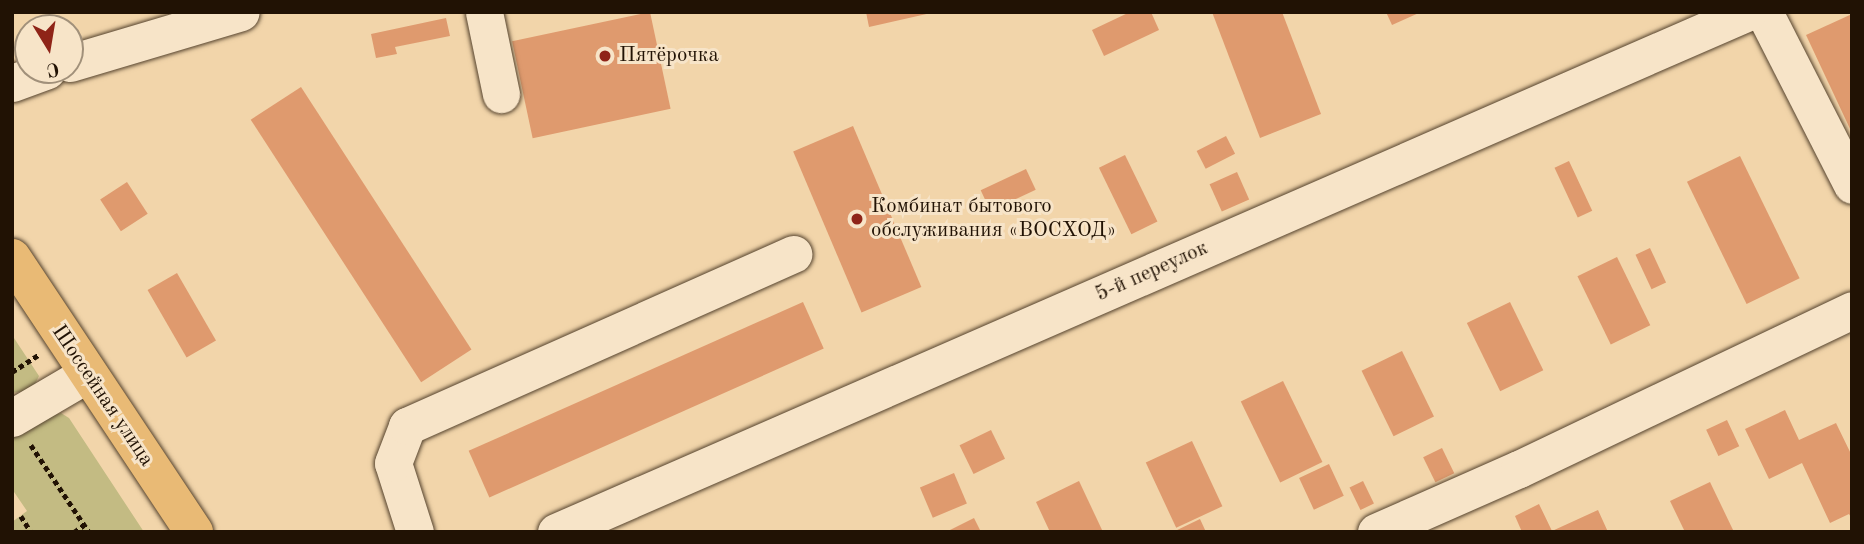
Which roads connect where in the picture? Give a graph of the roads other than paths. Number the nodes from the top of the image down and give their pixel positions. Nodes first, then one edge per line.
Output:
1 (241, 12) edge
2 (484, 12) edge
3 (1748, 12) edge
4 (1764, 12) edge
5 (84, 59) edge
6 (501, 94) dead end
7 (1852, 185) edge
8 (793, 254) dead end
9 (12, 258) edge
10 (1852, 310) edge
11 (88, 374) junction
12 (14, 417) edge
13 (194, 532) edge
14 (415, 532) edge
15 (556, 532) edge
16 (1376, 532) edge

1 - 5 street
2 - 6 street
3 - 15 street, 5-й переулок
4 - 7 street
8 - 14 street
9 - 11 main road, Шоссейная улица
10 - 16 street
11 - 12 street
11 - 13 main road, Шоссейная улица

